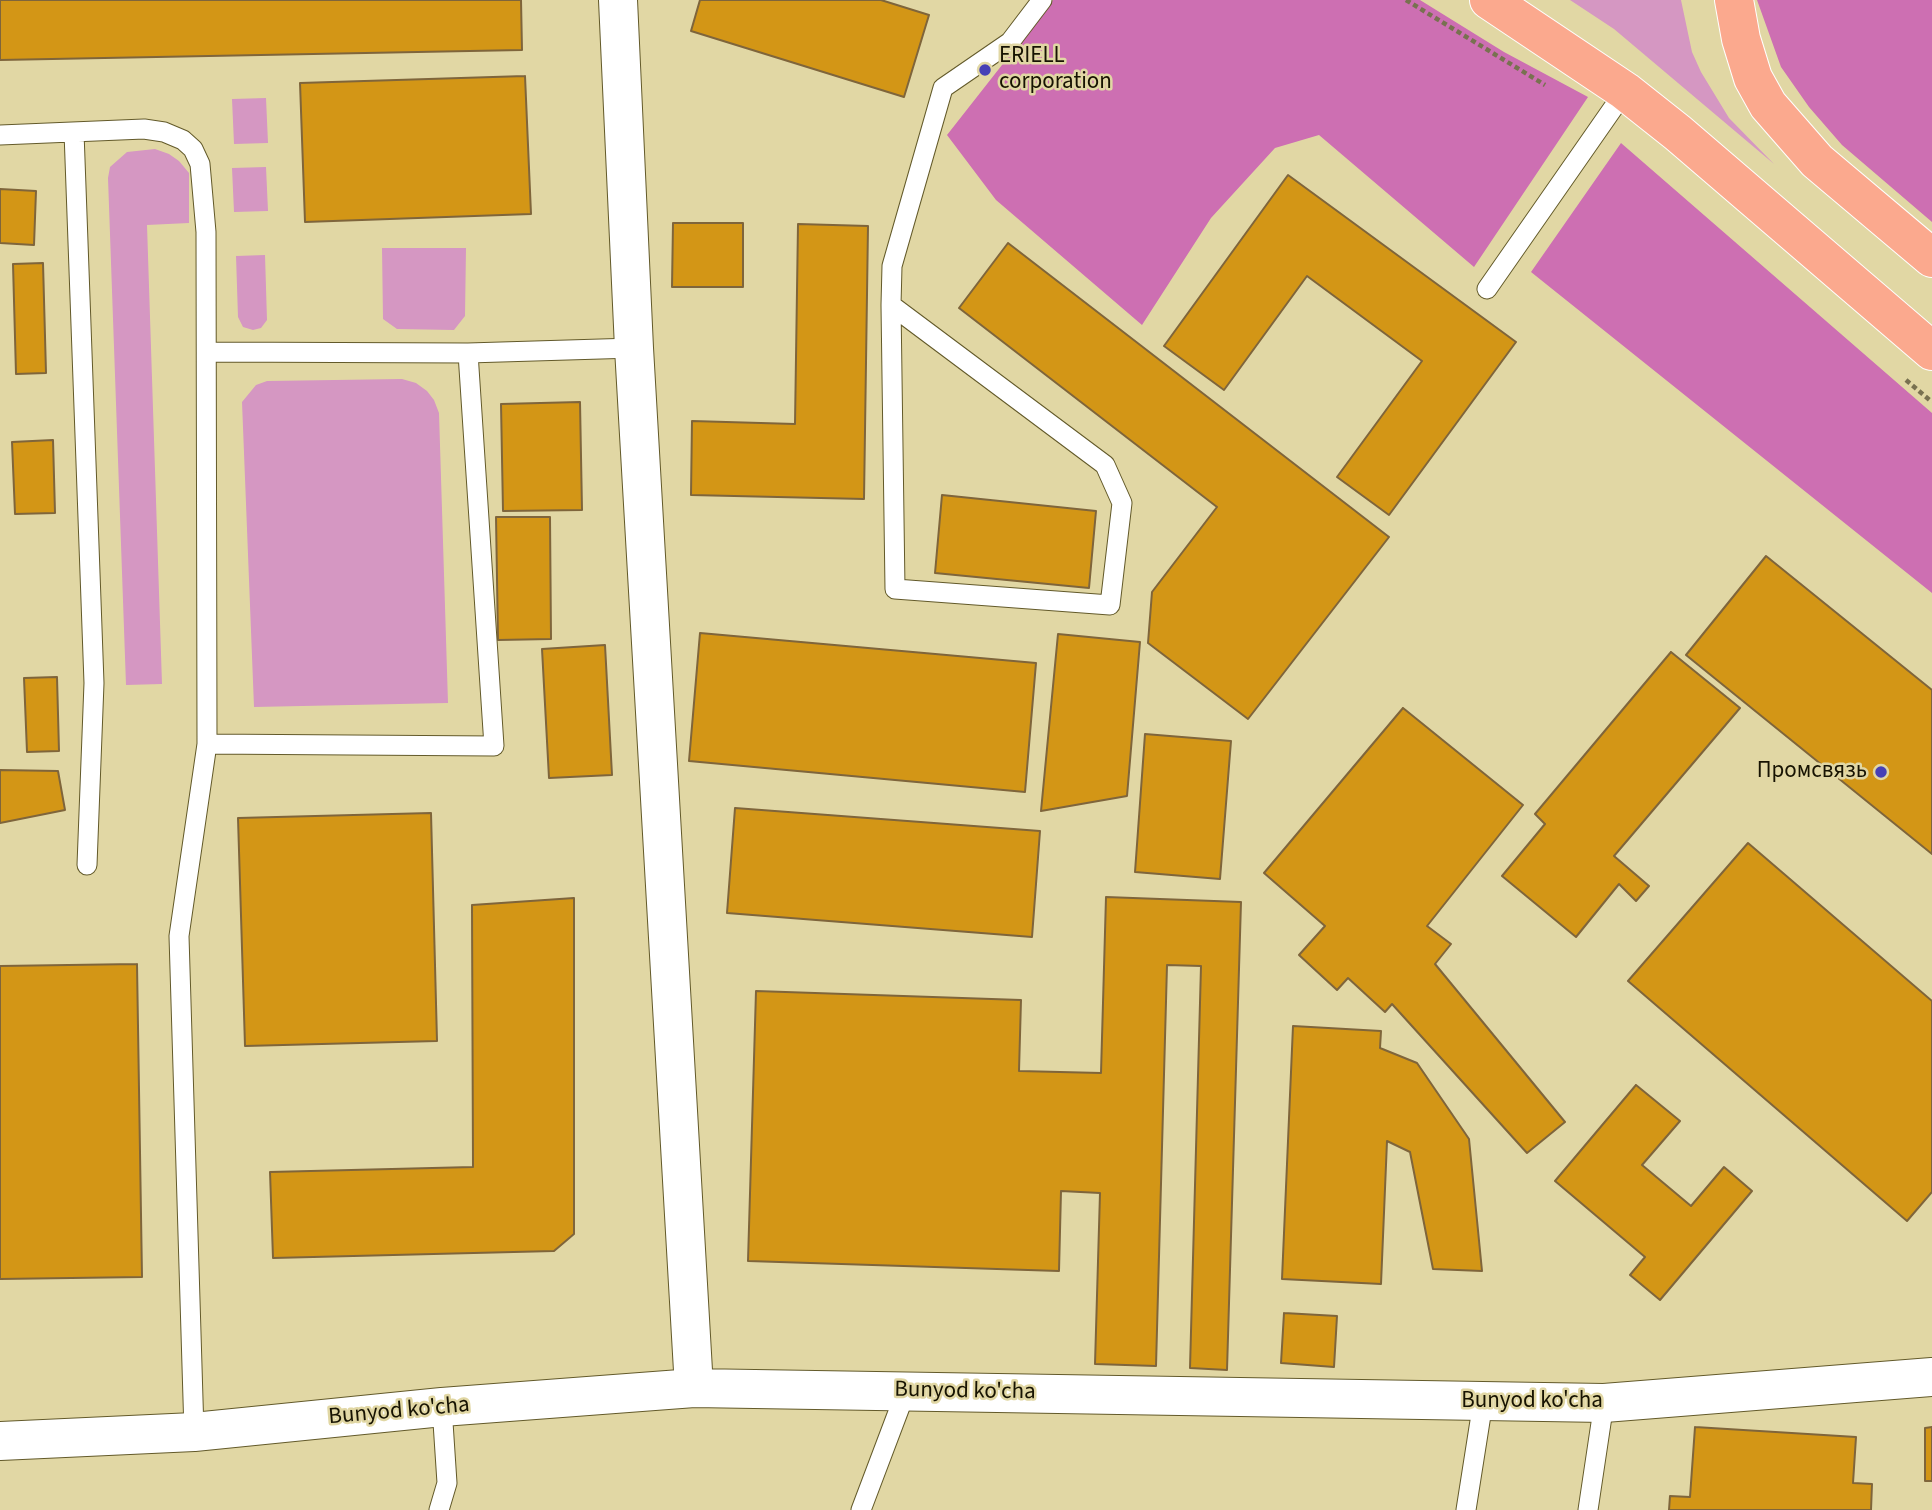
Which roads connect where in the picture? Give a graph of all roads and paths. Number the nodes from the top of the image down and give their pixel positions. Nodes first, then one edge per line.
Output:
1 (618, 0) edge
2 (1042, 0) edge
3 (1406, 0) edge
4 (1489, 0) edge
5 (1734, 0) edge
6 (1546, 85) dead end
7 (1625, 91) junction
8 (74, 132) junction
9 (0, 135) edge
10 (1932, 258) edge
11 (1486, 289) dead end
12 (891, 305) junction
13 (634, 348) junction
14 (1932, 351) edge
15 (207, 352) junction
16 (468, 353) junction
17 (1900, 375) dead end
18 (1932, 402) edge
19 (207, 744) junction
20 (87, 865) dead end
21 (1932, 1377) edge
22 (694, 1388) junction
23 (906, 1391) junction
24 (1483, 1402) junction
25 (1604, 1403) junction
26 (442, 1407) junction
27 (194, 1432) junction
28 (0, 1441) edge
29 (439, 1510) edge
30 (861, 1510) edge
31 (1466, 1510) edge
32 (1588, 1510) edge

1 - 13 street
2 - 12 lane
3 - 6 path
4 - 7 main road
5 - 10 main road
7 - 11 lane
7 - 14 main road
8 - 9 lane
8 - 15 lane
8 - 20 lane
12 - 12 lane
13 - 16 lane
13 - 22 street
15 - 16 lane
15 - 19 lane
16 - 19 lane
17 - 18 path
19 - 27 lane
21 - 25 street, Bunyod ko'cha
22 - 23 street, Bunyod ko'cha
22 - 26 street, Bunyod ko'cha
23 - 24 street, Bunyod ko'cha
23 - 30 lane
24 - 25 street, Bunyod ko'cha
24 - 31 lane
25 - 32 lane
26 - 27 street, Bunyod ko'cha
26 - 29 lane
27 - 28 street, Bunyod ko'cha

